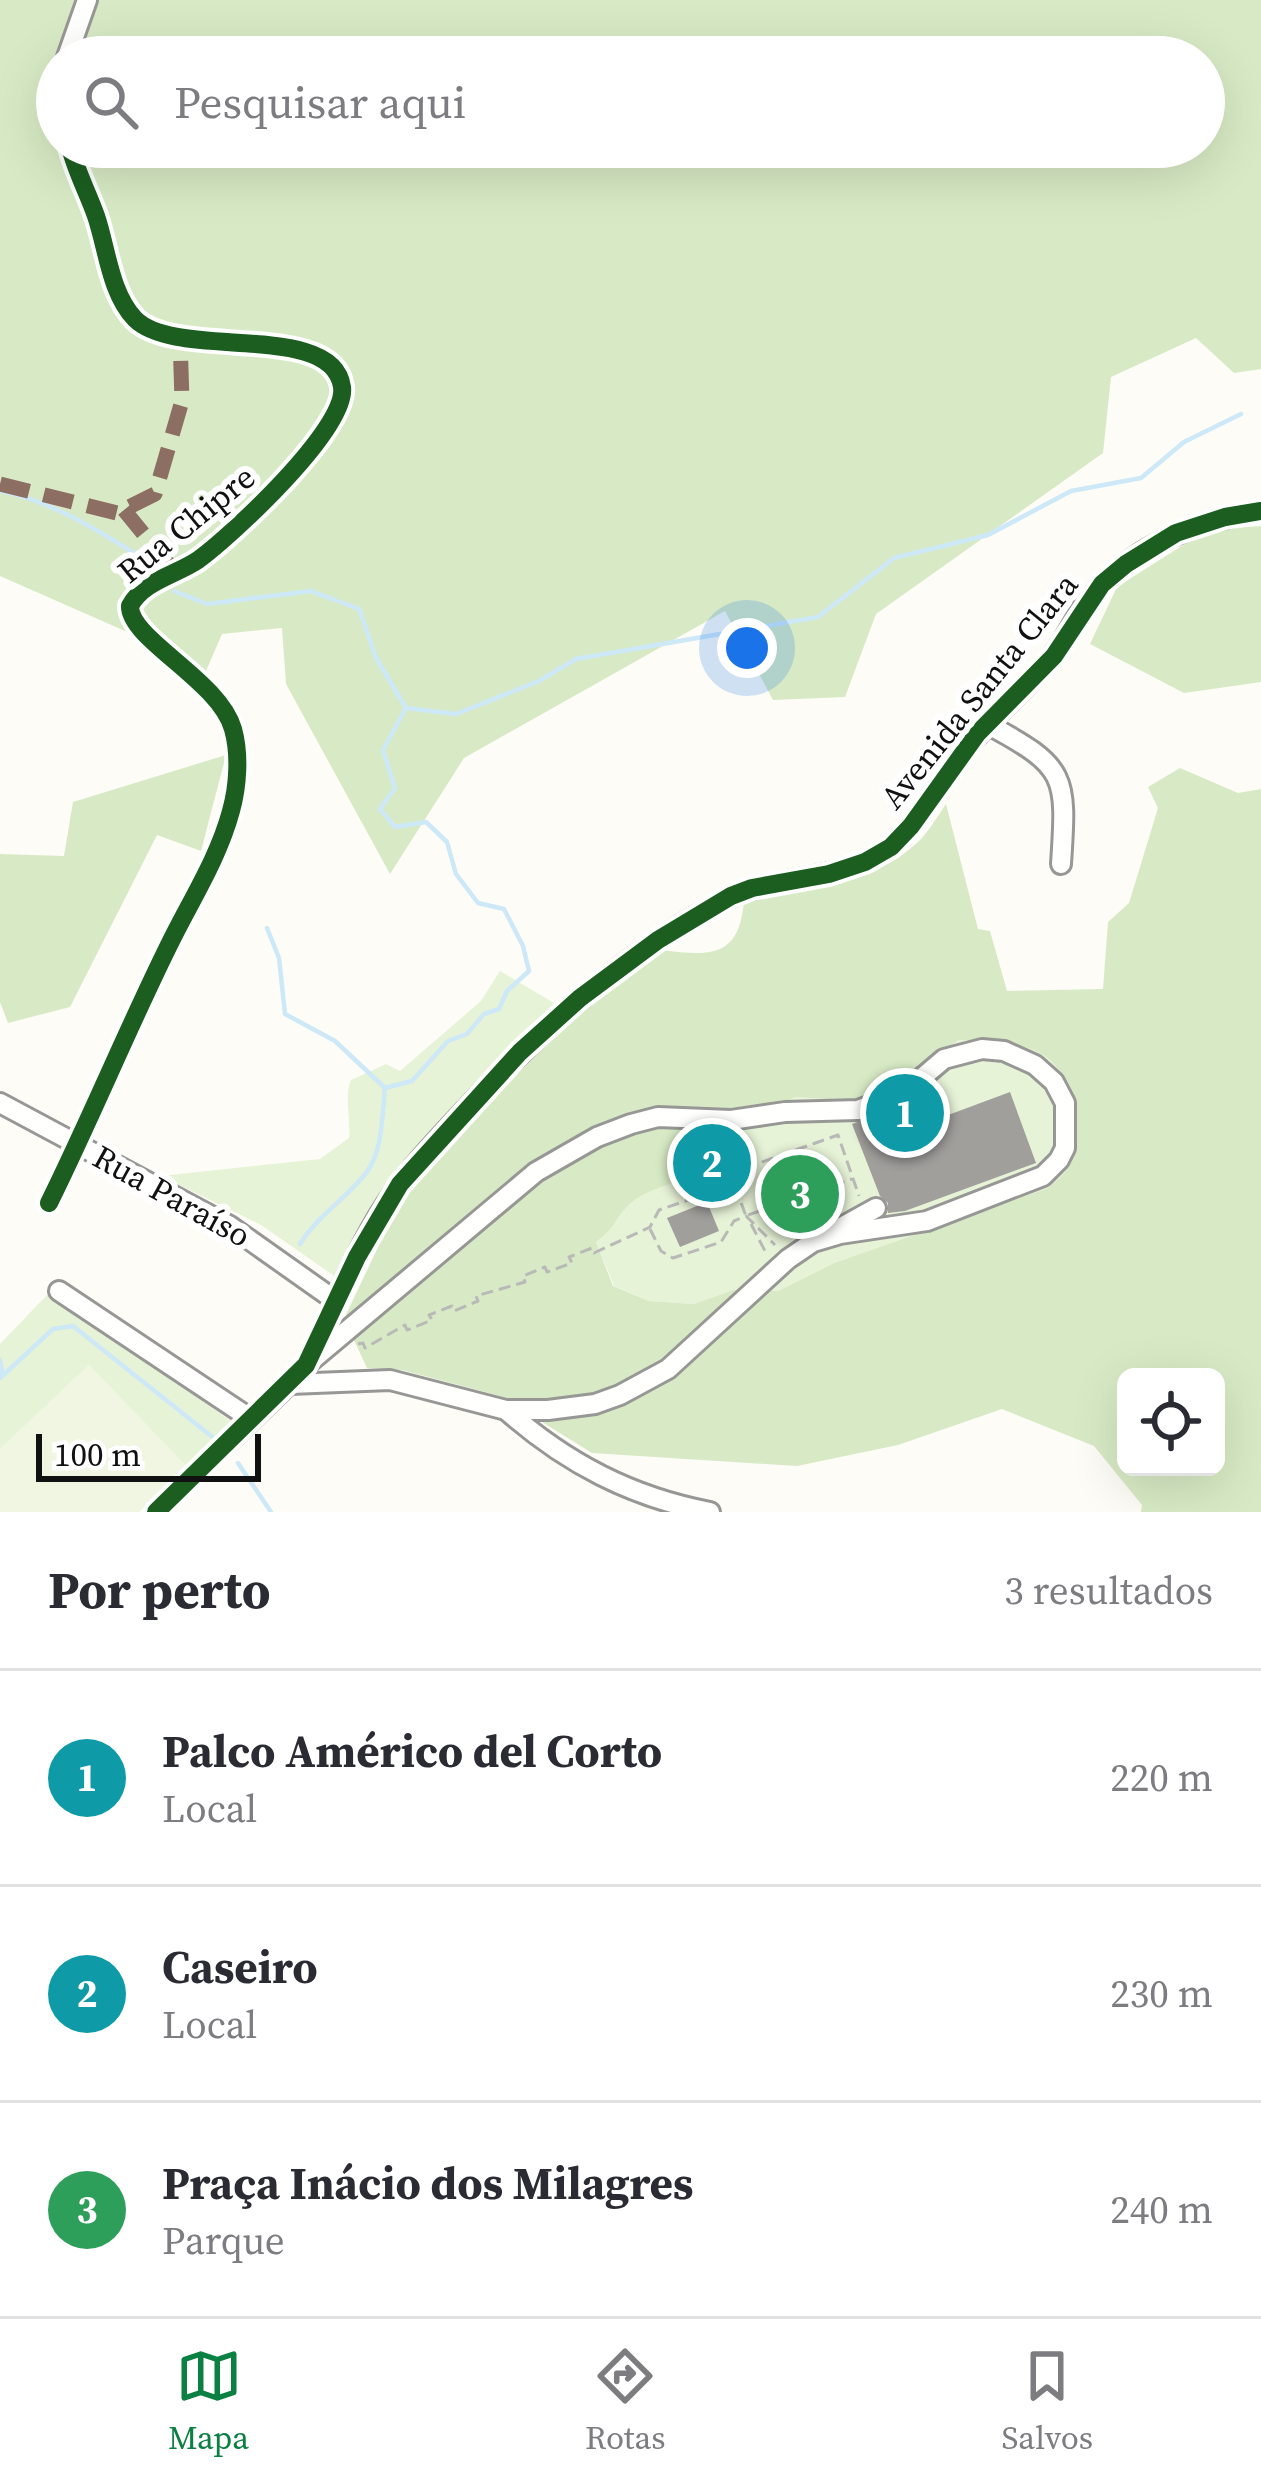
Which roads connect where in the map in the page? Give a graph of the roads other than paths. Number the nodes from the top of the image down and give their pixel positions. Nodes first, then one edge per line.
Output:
1 (87, 0) edge
2 (74, 36) edge
3 (78, 168) edge
4 (1261, 512) edge
5 (987, 724) junction
6 (1061, 864) dead end
7 (0, 1103) edge
8 (78, 1143) junction
9 (49, 1203) dead end
10 (871, 1211) road end
11 (823, 1238) junction
12 (59, 1291) dead end
13 (336, 1301) junction
14 (306, 1366) junction
15 (290, 1384) junction
16 (506, 1410) junction
17 (250, 1419) junction
18 (156, 1512) edge
19 (710, 1512) edge

1 - 2 street
3 - 8 street, Rua Chipre
4 - 5 street, Avenida Santa Clara
5 - 6 street
5 - 13 street, Avenida Santa Clara
7 - 8 street, Rua Paraíso
8 - 9 street, Rua Chipre
8 - 13 street, Rua Paraíso
10 - 11 street
11 - 14 street
11 - 16 street
12 - 17 street
13 - 14 street, Avenida Santa Clara
14 - 15 street, Avenida Santa Clara
15 - 16 street
15 - 17 street, Avenida Santa Clara
16 - 19 street
17 - 18 street, Avenida Santa Clara

